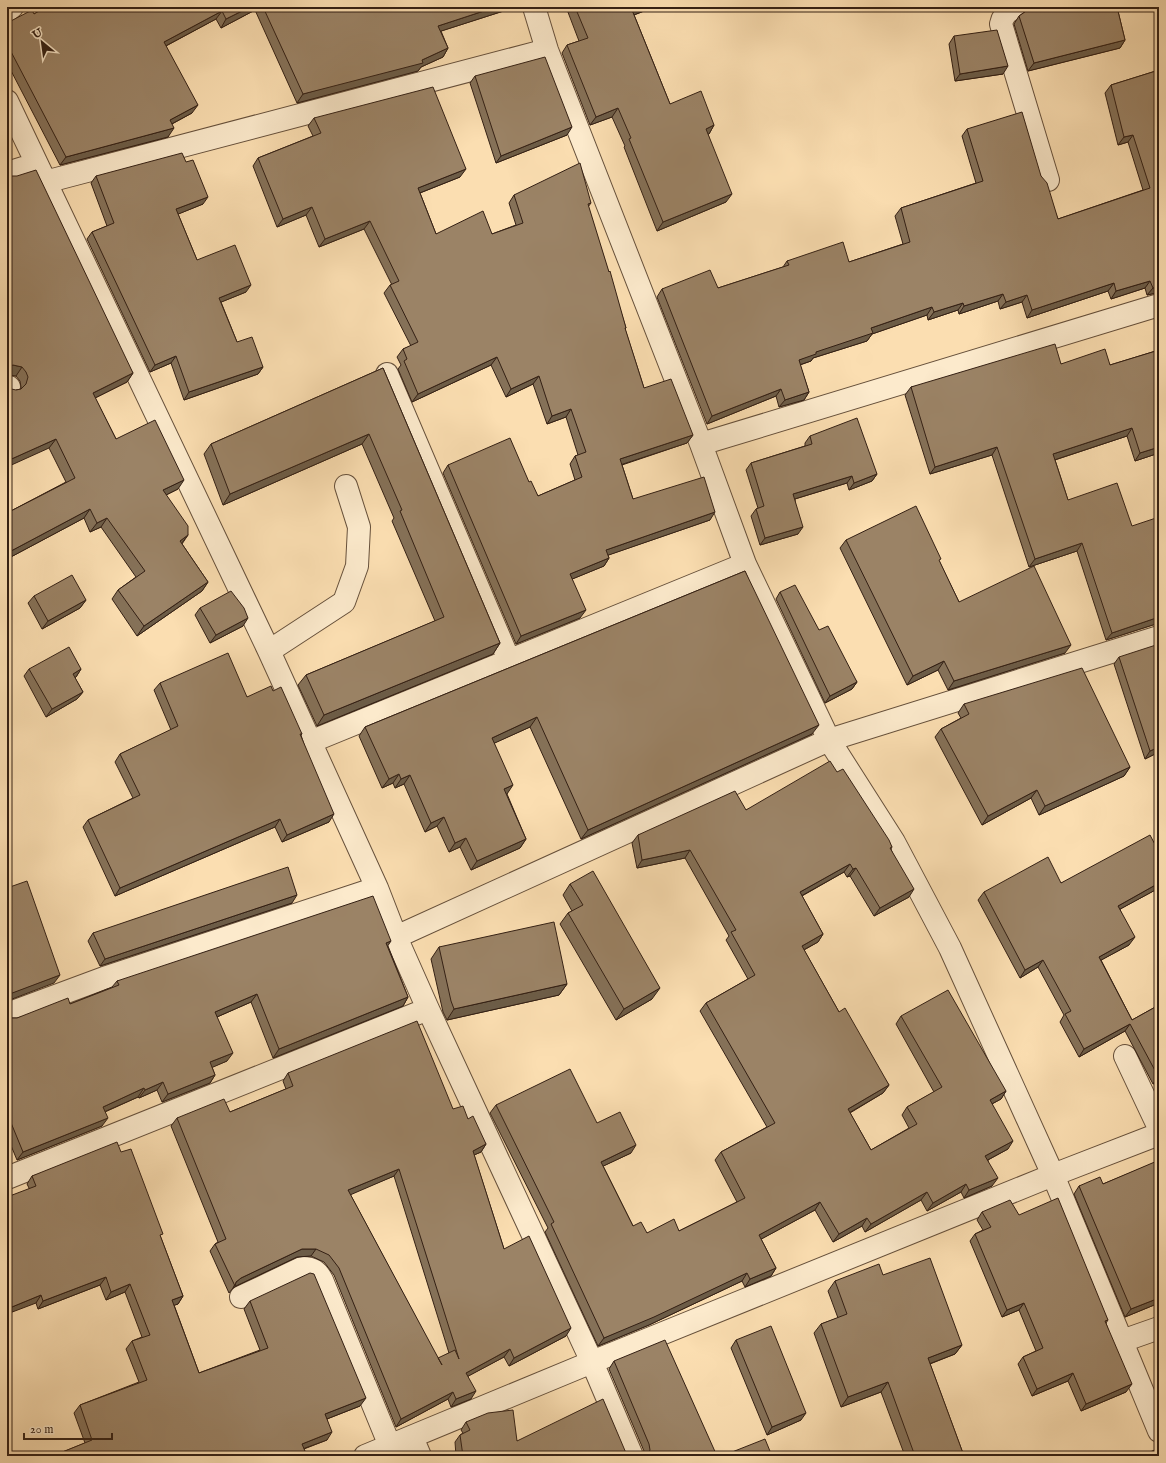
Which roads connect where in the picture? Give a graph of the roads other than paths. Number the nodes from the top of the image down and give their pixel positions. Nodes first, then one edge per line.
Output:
1 (12, 7) edge
2 (534, 7) edge
3 (1017, 7) edge
4 (7, 10) edge
5 (547, 50) junction
6 (7, 100) edge
7 (7, 173) edge
8 (41, 173) junction
9 (1048, 180) dead end
10 (1159, 305) edge
11 (387, 374) edge
12 (701, 444) junction
13 (346, 486) dead end
14 (745, 564) junction
15 (1159, 637) edge
16 (269, 651) junction
17 (510, 660) junction
18 (829, 740) junction
19 (310, 742) junction
20 (377, 888) junction
21 (396, 937) junction
22 (428, 1009) junction
23 (7, 1014) edge
24 (1125, 1056) dead end
25 (1159, 1128) edge
26 (1159, 1134) edge
27 (1053, 1175) junction
28 (7, 1178) edge
29 (241, 1297) dead end
30 (1159, 1328) edge
31 (1122, 1341) junction
32 (592, 1362) junction
33 (1159, 1431) edge
34 (390, 1446) junction
35 (416, 1447) edge
36 (365, 1456) edge
37 (632, 1456) edge

1 - 4 street
2 - 5 street
3 - 9 street
5 - 8 street
5 - 12 street
6 - 8 street
7 - 8 street
8 - 16 street
10 - 12 street
11 - 17 street
12 - 14 street
13 - 16 street
14 - 17 street
14 - 18 street
15 - 18 street
16 - 19 street
17 - 19 street
18 - 21 street
18 - 27 street
19 - 20 street
20 - 21 street
20 - 23 street
21 - 22 street
22 - 28 street
22 - 32 street
24 - 25 street
26 - 27 street
27 - 31 street
27 - 32 street
29 - 34 street
30 - 31 street
31 - 33 street
32 - 35 street
32 - 37 street
34 - 35 street
34 - 36 street

